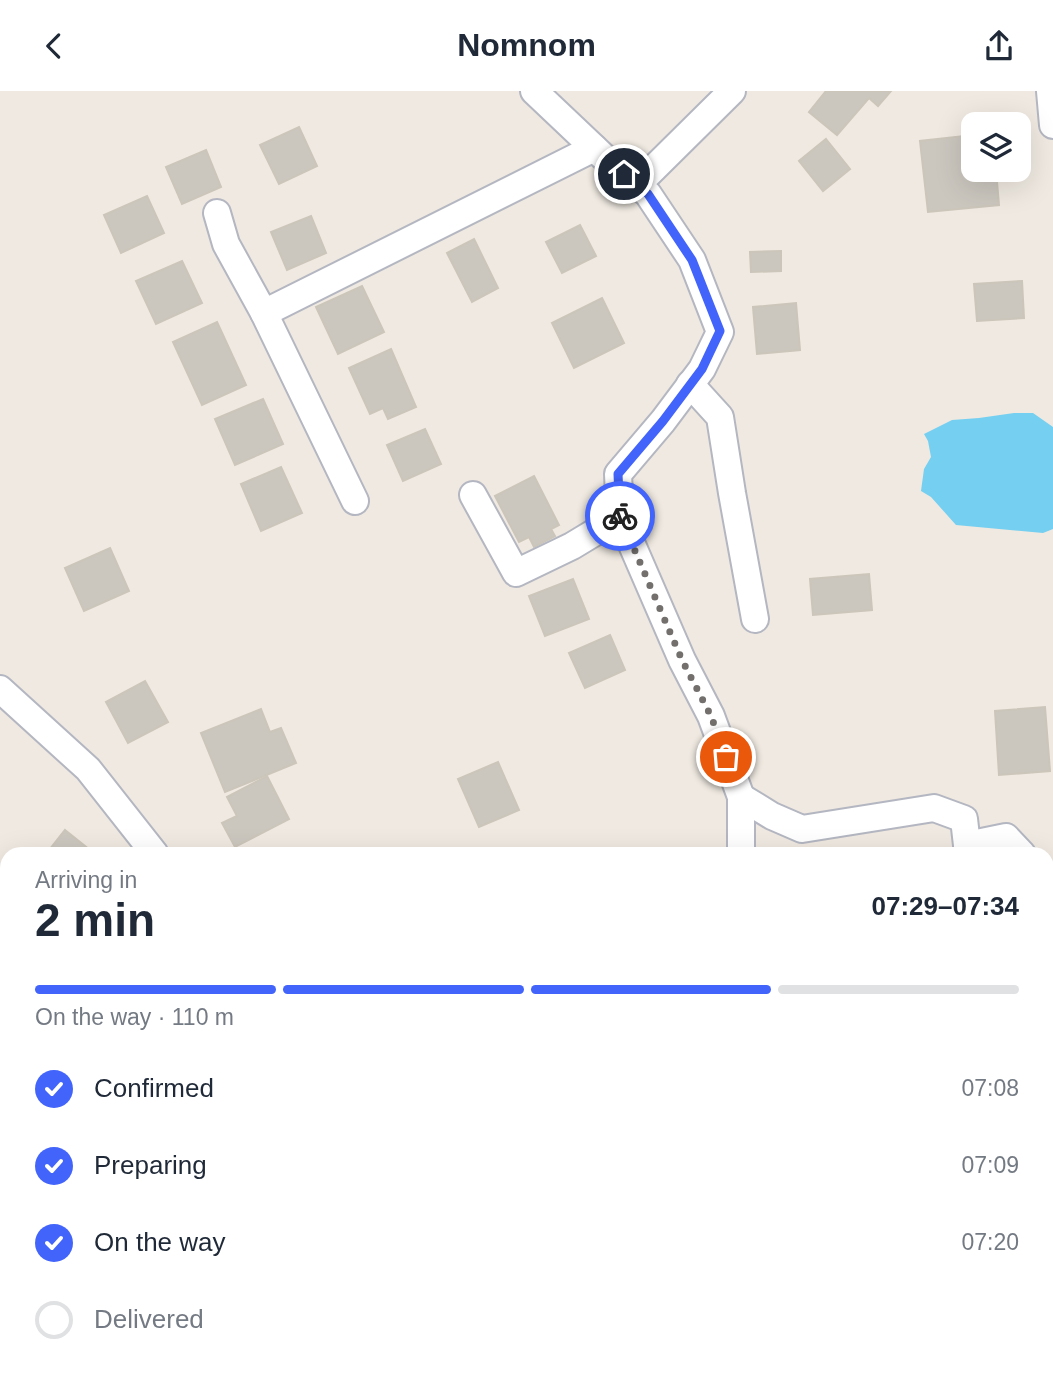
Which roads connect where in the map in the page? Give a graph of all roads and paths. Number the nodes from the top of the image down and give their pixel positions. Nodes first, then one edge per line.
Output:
1 (534, 91) edge
2 (732, 91) edge
3 (1050, 91) edge
4 (1053, 125) edge
5 (594, 148) junction
6 (637, 185) junction
7 (217, 213) dead end
8 (264, 313) junction
9 (691, 384) junction
10 (473, 495) dead end
11 (355, 501) dead end
12 (620, 517) junction
13 (755, 619) dead end
14 (0, 689) edge
15 (741, 797) junction
16 (149, 847) edge
17 (741, 847) edge
18 (968, 847) edge

1 - 5 street
2 - 6 street
3 - 4 street
5 - 6 street
5 - 8 street
6 - 9 street
7 - 8 street
8 - 11 street
9 - 12 street
9 - 13 street
10 - 12 street
12 - 15 street
14 - 16 street
15 - 17 street
15 - 18 street

